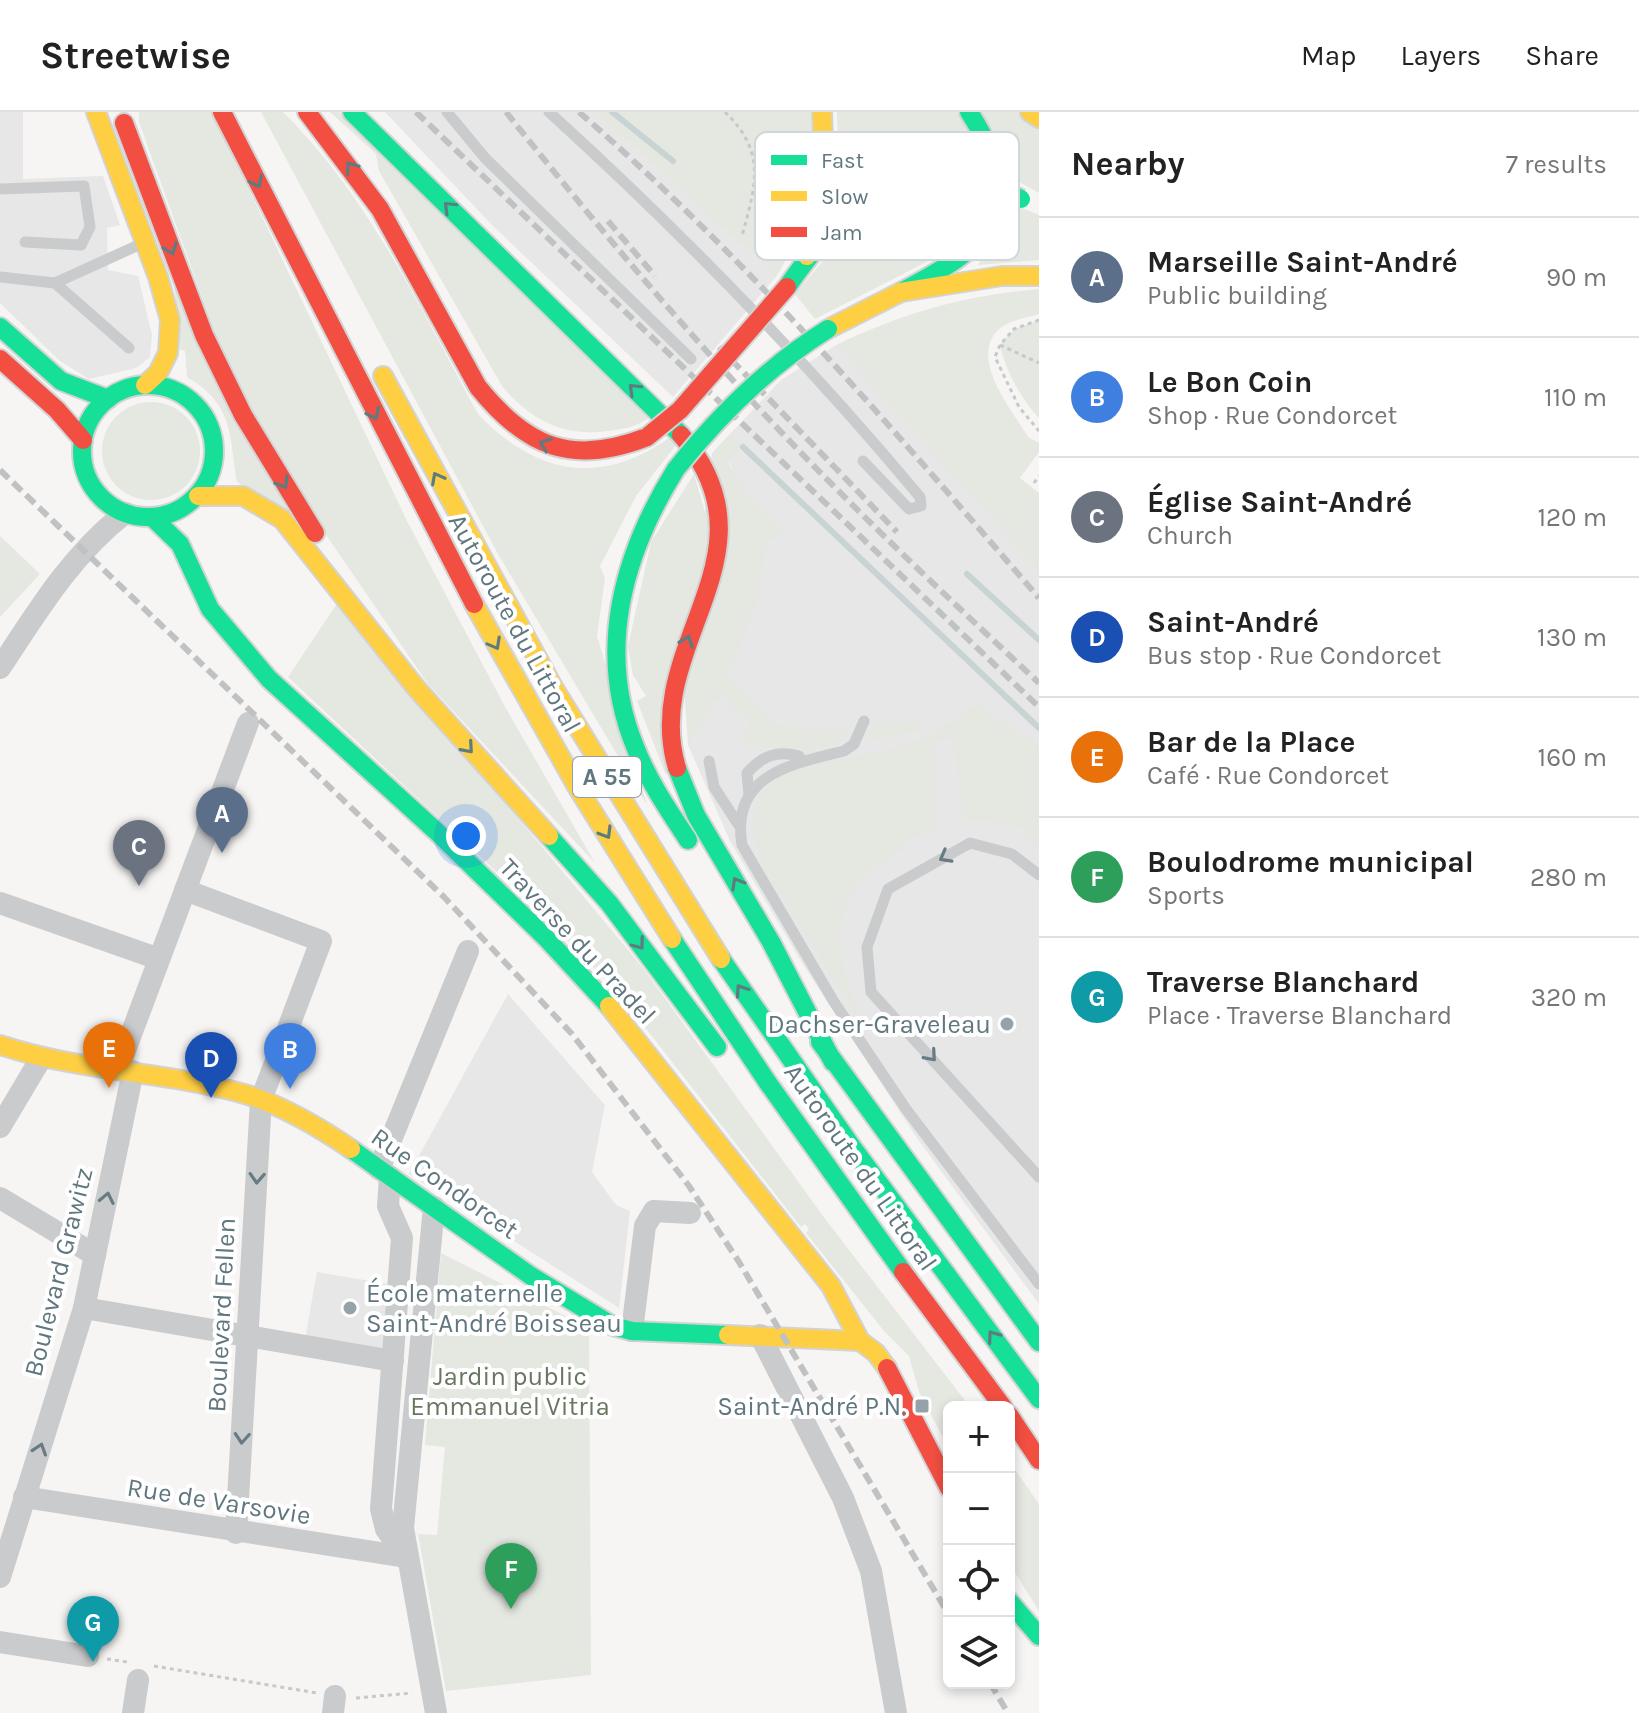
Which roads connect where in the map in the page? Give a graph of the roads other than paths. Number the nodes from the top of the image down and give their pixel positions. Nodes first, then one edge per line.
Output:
1 (96, 112) edge
2 (222, 112) edge
3 (307, 112) edge
4 (352, 112) edge
5 (447, 112) edge
6 (549, 112) edge
7 (822, 112) edge
8 (969, 112) edge
9 (1030, 112) edge
10 (124, 118) edge
11 (1039, 118) edge
12 (823, 132) edge
13 (985, 132) edge
14 (0, 189) edge
15 (1019, 198) edge
16 (1039, 206) edge
17 (25, 242) dead end
18 (144, 242) junction
19 (805, 260) edge
20 (958, 260) edge
21 (1039, 276) edge
22 (0, 277) edge
23 (158, 277) junction
24 (55, 283) junction
25 (901, 292) junction
26 (0, 327) edge
27 (129, 348) dead end
28 (371, 353) dead end
29 (0, 359) edge
30 (691, 359) dead end
31 (145, 385) junction
32 (108, 399) junction
33 (83, 440) junction
34 (863, 461) dead end
35 (193, 500) junction
36 (125, 513) junction
37 (152, 517) junction
38 (180, 544) junction
39 (0, 668) edge
40 (417, 689) junction
41 (864, 721) dead end
42 (248, 723) dead end
43 (709, 761) dead end
44 (738, 824) junction
45 (697, 855) dead end
46 (1039, 875) edge
47 (185, 890) junction
48 (722, 896) dead end
49 (0, 903) edge
50 (468, 951) dead end
51 (159, 959) junction
52 (0, 1045) edge
53 (40, 1060) junction
54 (833, 1062) junction
55 (126, 1070) junction
56 (261, 1100) junction
57 (0, 1127) edge
58 (819, 1158) junction
59 (385, 1173) junction
60 (1039, 1177) edge
61 (0, 1198) edge
62 (434, 1207) junction
63 (690, 1213) dead end
64 (95, 1255) junction
65 (1039, 1284) edge
66 (84, 1308) junction
67 (632, 1331) junction
68 (760, 1335) junction
69 (248, 1337) junction
70 (860, 1341) junction
71 (1039, 1342) edge
72 (393, 1361) junction
73 (1039, 1399) edge
74 (999, 1401) edge
75 (1015, 1424) edge
76 (1039, 1460) edge
77 (943, 1476) edge
78 (24, 1497) junction
79 (236, 1533) junction
80 (406, 1557) junction
81 (0, 1577) edge
82 (1015, 1608) edge
83 (1039, 1636) edge
84 (0, 1642) edge
85 (88, 1656) road end
86 (143, 1670) road end
87 (133, 1713) edge
88 (436, 1713) edge
89 (896, 1713) edge

1 - 18 main road
2 -> 58 main road, Autoroute du Littoral / A 55
19 -> 3 main road, bridge
54 -> 4 main road
5 - 30 lane
6 - 34 lane
7 - 12 main road
8 - 13 main road
9 - 11 main road
10 - 23 main road
10 -> 40 main road
14 - 17 lane
15 - 16 main road, bridge
18 - 23 main road
18 - 24 lane
20 - 25 main road
21 - 25 main road
22 - 24 lane
23 - 31 main road
24 - 27 lane
25 - 45 main road, bridge
26 - 32 main road
73 -> 28 main road, Autoroute du Littoral / A 55
29 - 33 main road
31 - 32 main road
31 - 35 main road
32 - 33 main road
33 - 36 main road
35 - 37 main road
35 - 38 main road
35 - 40 main road
36 - 37 main road
36 - 39 street
37 - 38 main road, Traverse du Pradel
38 - 70 main road, Traverse du Pradel
40 -> 58 main road
41 - 44 lane
42 - 47 street, Boulevard Grawitz
43 - 44 lane
44 - 65 lane
46 -> 60 lane
47 - 51 street, Boulevard Grawitz
47 - 56 street, Boulevard Fellen
48 - 54 main road
49 - 51 street
50 - 59 street
51 - 55 street, Boulevard Grawitz
52 - 53 main road, Rue Condorcet
53 - 55 main road, Rue Condorcet
53 - 57 street
54 - 71 main road
55 - 56 main road, Rue Condorcet
64 -> 55 street, Boulevard Grawitz
56 - 59 main road, Rue Condorcet
56 -> 69 street, Boulevard Fellen
58 - 74 main road, Autoroute du Littoral / A 55
59 - 62 main road, Rue Condorcet
59 - 72 street
61 - 64 street
62 - 67 main road, Rue Condorcet
62 - 80 street
63 - 67 street
64 - 66 street, Boulevard Grawitz
66 - 69 street
78 -> 66 street, Boulevard Grawitz
67 - 68 main road, Rue Condorcet
68 - 70 main road, Rue Condorcet
68 - 89 street
69 - 72 street
69 -> 79 street, Boulevard Fellen
70 - 77 main road, Traverse du Pradel
72 - 80 street
75 - 76 main road
78 - 79 street, Rue de Varsovie
78 - 81 street, Boulevard Grawitz
79 - 80 street, Rue de Varsovie
80 - 88 street
82 - 83 main road
84 - 85 street
86 - 87 street

